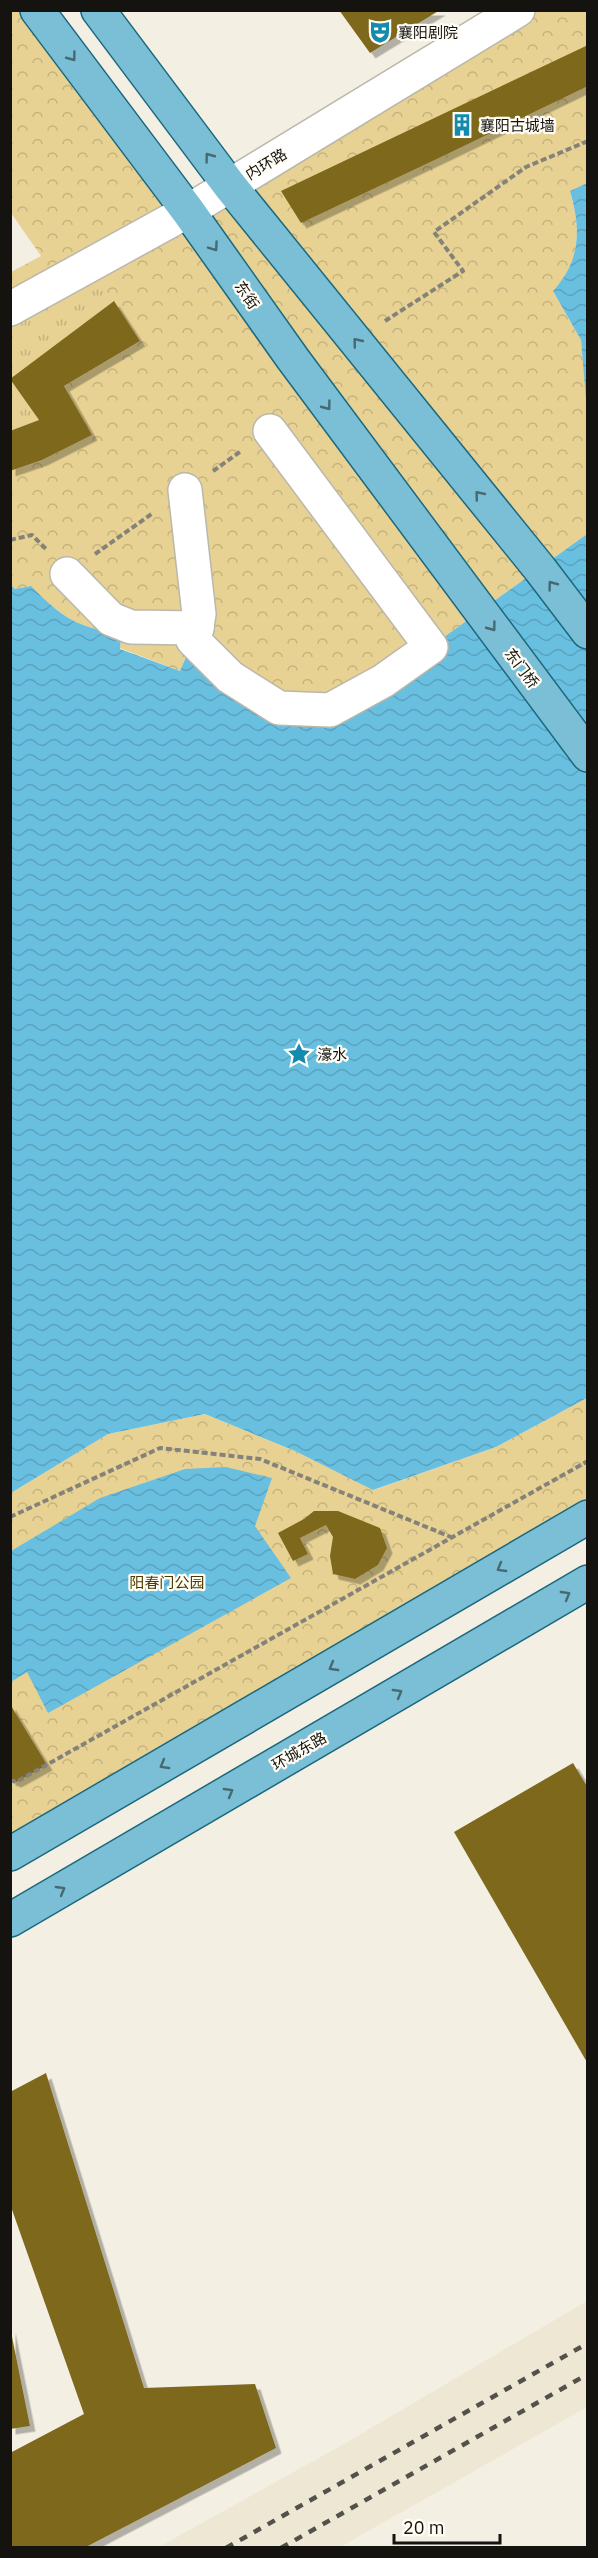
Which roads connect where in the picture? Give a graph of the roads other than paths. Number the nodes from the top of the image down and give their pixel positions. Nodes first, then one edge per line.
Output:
1 (37, 10) edge
2 (98, 10) edge
3 (518, 10) edge
4 (230, 186) junction
5 (188, 212) junction
6 (10, 309) edge
7 (270, 431) dead end
8 (185, 490) dead end
9 (67, 574) dead end
10 (457, 580) joint
11 (197, 628) junction
12 (588, 632) edge
13 (588, 755) edge
14 (588, 1517) edge
15 (588, 1582) edge
16 (10, 1854) edge
17 (10, 1920) edge

1 -> 5 main road, 东街
4 -> 2 main road
3 - 4 street, 内环路
4 - 5 street, 内环路
12 -> 4 main road
5 - 6 street, 内环路
5 -> 10 main road, 东街
7 - 11 street
8 - 11 street
9 - 11 street
10 -> 13 main road, 东门桥
14 -> 16 main road
17 -> 15 main road, 环城东路

